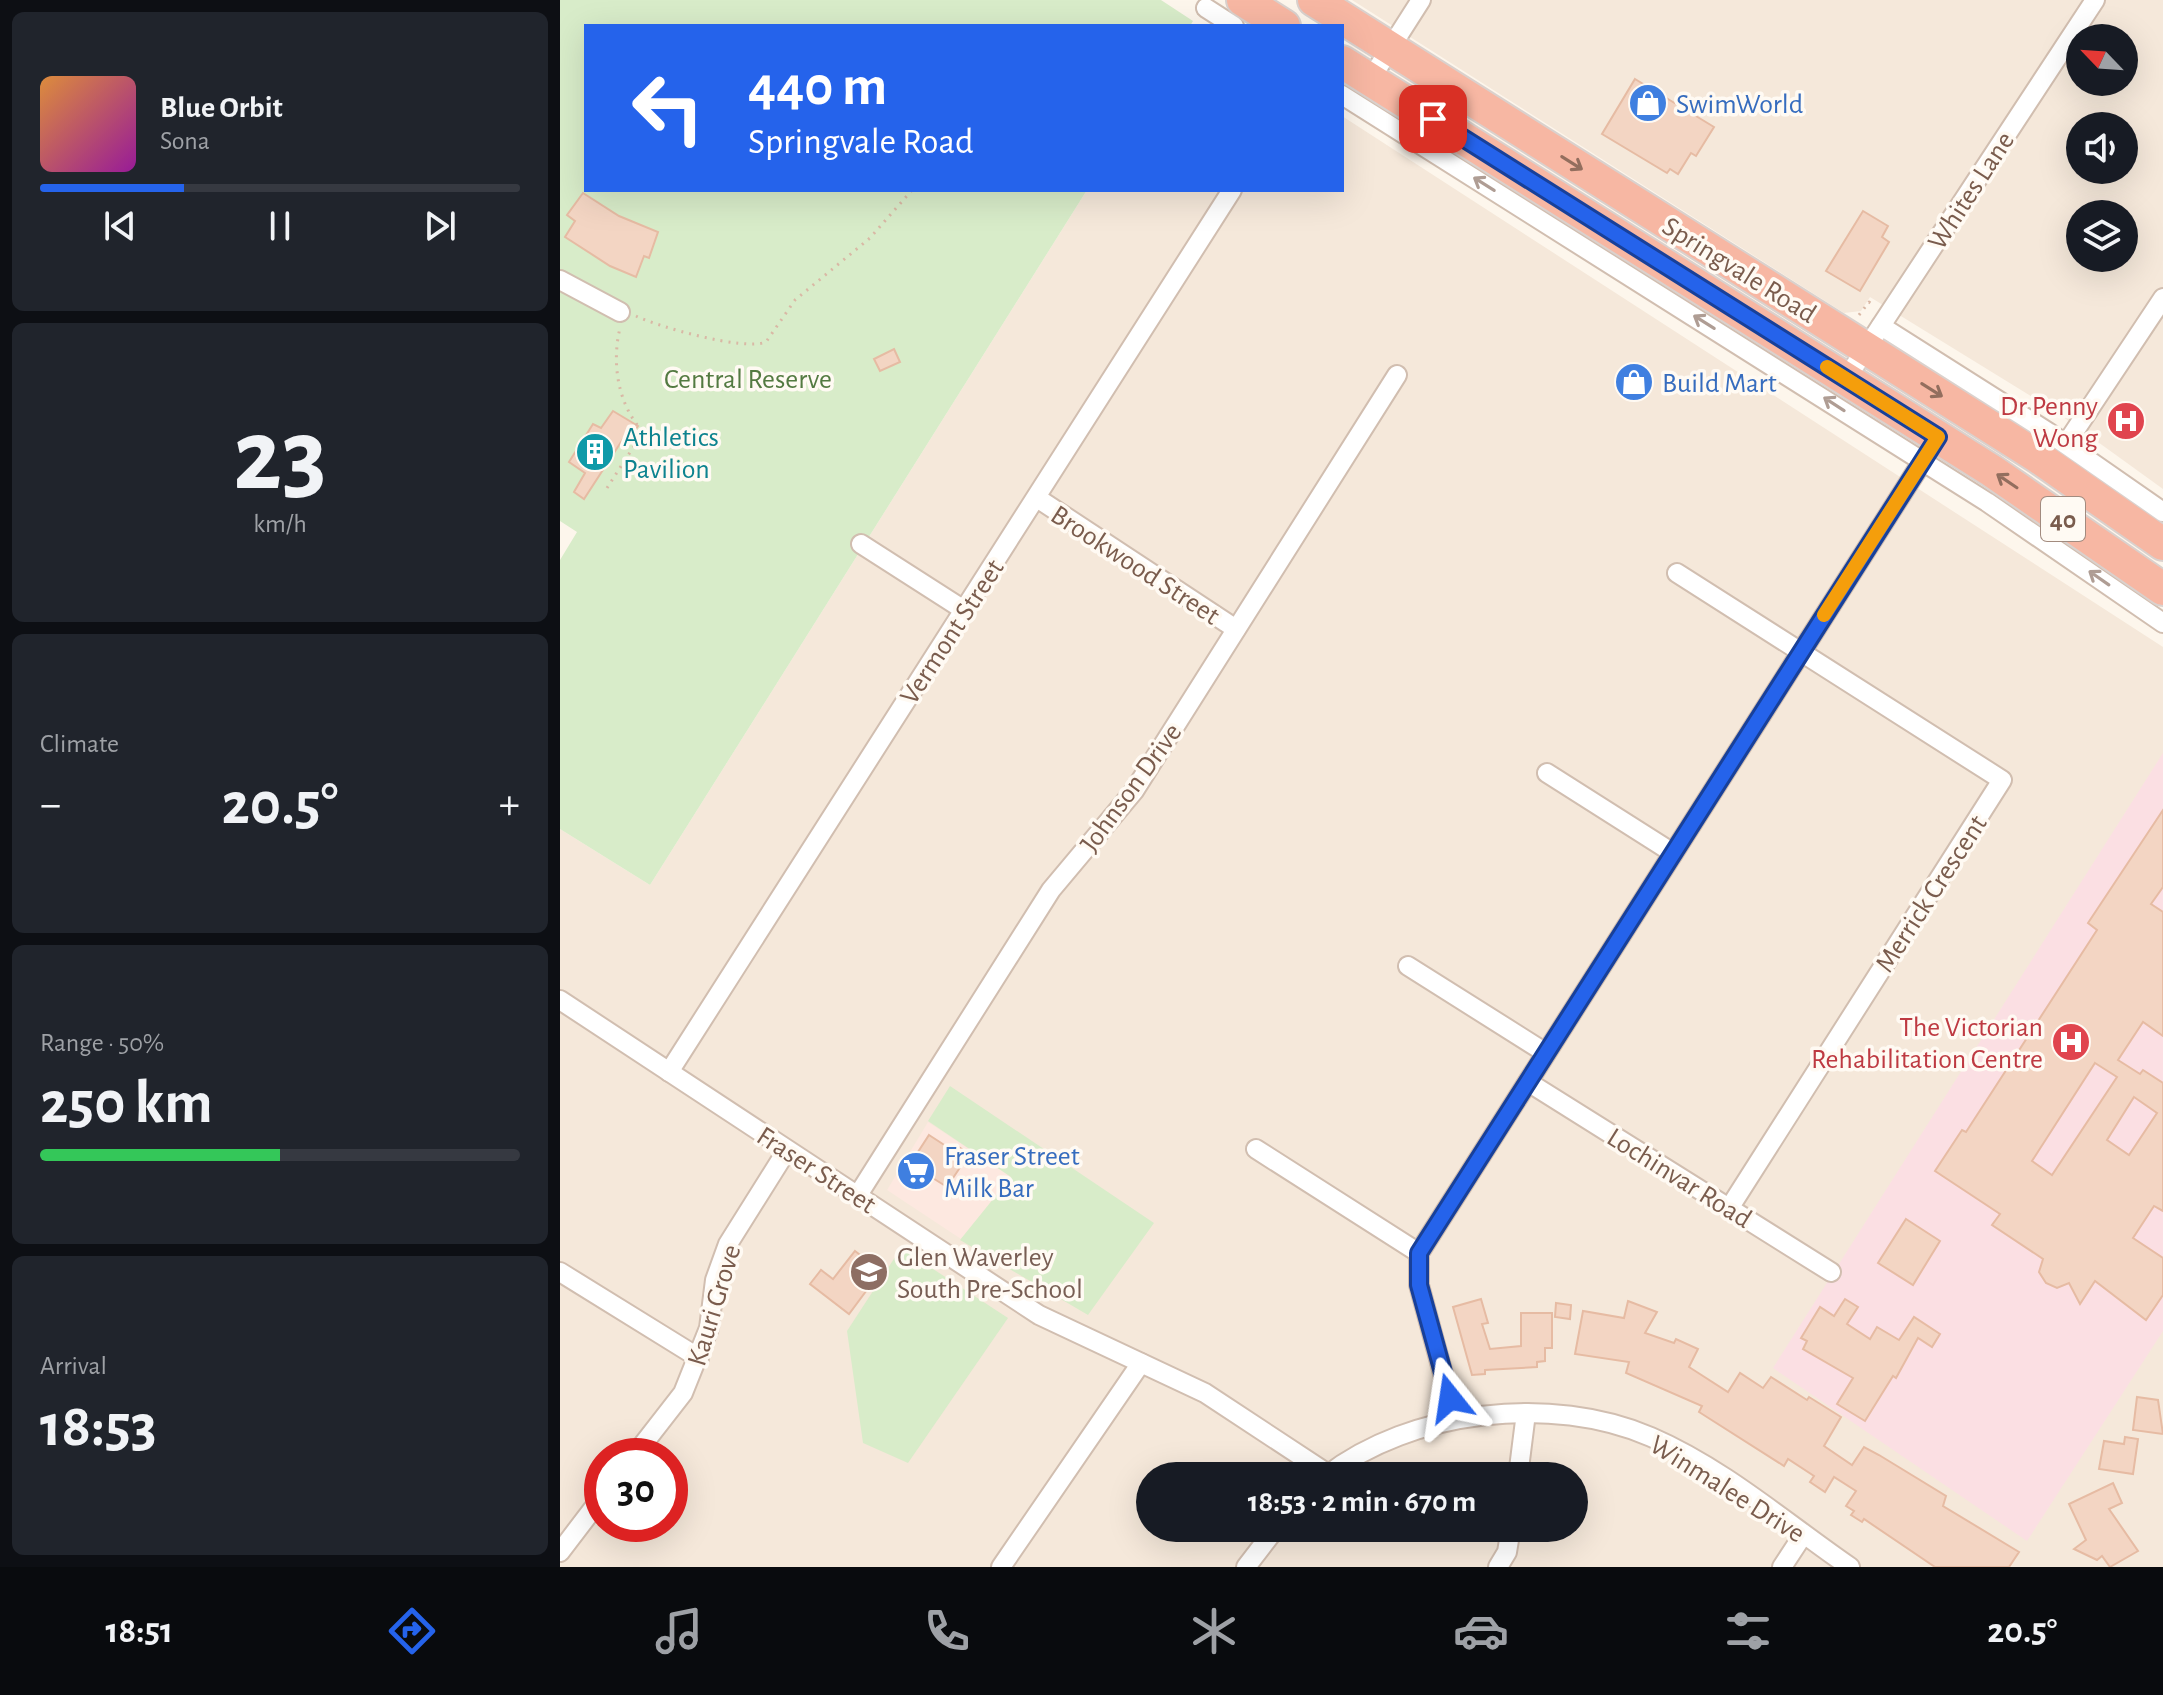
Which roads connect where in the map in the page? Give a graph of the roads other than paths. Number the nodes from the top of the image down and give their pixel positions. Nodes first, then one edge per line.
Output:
1 (1243, 0) edge
2 (1421, 0) edge
3 (2095, 0) edge
4 (1206, 8) dead end
5 (1330, 14) edge
6 (1231, 24) edge
7 (1281, 24) edge
8 (1390, 48) junction
9 (1344, 66) edge
10 (1356, 87) edge
11 (1231, 192) edge
12 (560, 280) edge
13 (2163, 298) edge
14 (620, 312) road end
15 (1874, 337) junction
16 (1397, 375) dead end
17 (1846, 379) junction
18 (2066, 444) junction
19 (1930, 450) junction
20 (1037, 498) junction
21 (2163, 512) edge
22 (861, 544) dead end
23 (2163, 544) edge
24 (1677, 573) dead end
25 (2163, 589) edge
26 (964, 610) junction
27 (2163, 623) edge
28 (1236, 629) junction
29 (1802, 651) junction
30 (1547, 773) dead end
31 (1673, 853) junction
32 (1408, 966) dead end
33 (560, 1000) edge
34 (1546, 1053) junction
35 (669, 1072) junction
36 (1528, 1082) junction
37 (1256, 1149) dead end
38 (787, 1150) junction
39 (858, 1195) junction
40 (1730, 1207) junction
41 (1419, 1253) junction
42 (560, 1272) edge
43 (1831, 1272) dead end
44 (699, 1358) junction
45 (1141, 1363) junction
46 (1526, 1413) junction
47 (1455, 1418) junction
48 (648, 1438) edge
49 (1309, 1462) edge
50 (1351, 1462) edge
51 (1520, 1462) edge
52 (584, 1517) edge
53 (1803, 1535) junction
54 (564, 1540) edge
55 (1265, 1542) edge
56 (1509, 1542) edge
57 (1001, 1567) edge
58 (1246, 1567) edge
59 (1498, 1567) edge
60 (1782, 1567) edge
61 (1850, 1567) edge

1 - 7 highway
2 - 8 street
3 - 15 street, Whites Lane
4 - 6 street
5 - 8 highway, Springvale Road / 40
8 - 10 street
8 -> 15 highway, Springvale Road / 40
9 - 10 highway, Springvale Road / 40
10 - 17 highway, Springvale Road / 40
19 -> 10 street, Springvale Road
11 - 20 street, Vermont Street
12 - 14 street
13 - 18 street
15 - 17 street, Whites Lane
15 - 18 street, Springvale Road
15 -> 23 highway, Springvale Road / 40
16 - 28 street, Johnson Drive
17 - 19 highway, Springvale Road / 40
18 - 21 street, Springvale Road
25 -> 19 highway, Springvale Road / 40
27 -> 19 street, Springvale Road
19 - 29 street
20 - 26 street, Vermont Street
20 - 28 street, Brookwood Street
22 - 26 street
24 - 29 street
26 - 35 street, Vermont Street
28 - 39 street, Johnson Drive
29 - 31 street
29 - 40 street, Merrick Crescent
30 - 31 street
31 - 34 street
32 - 34 street
33 - 35 street, Fraser Street
34 - 36 street
35 - 38 street, Fraser Street
36 - 40 street, Lochinvar Road
36 - 41 street
37 - 41 street
38 - 39 street, Fraser Street
38 - 44 street, Kauri Grove
39 - 45 street, Fraser Street
40 - 43 street, Lochinvar Road
41 - 47 street
42 - 44 street
44 - 48 street, Kauri Grove
45 - 49 street, Fraser Street
45 - 57 street
46 - 47 street, Winmalee Drive
46 - 51 street
46 - 53 street, Winmalee Drive
47 - 50 street, Winmalee Drive
52 - 54 street
53 - 60 street
53 - 61 street, Winmalee Drive
55 - 58 street
56 - 59 street

